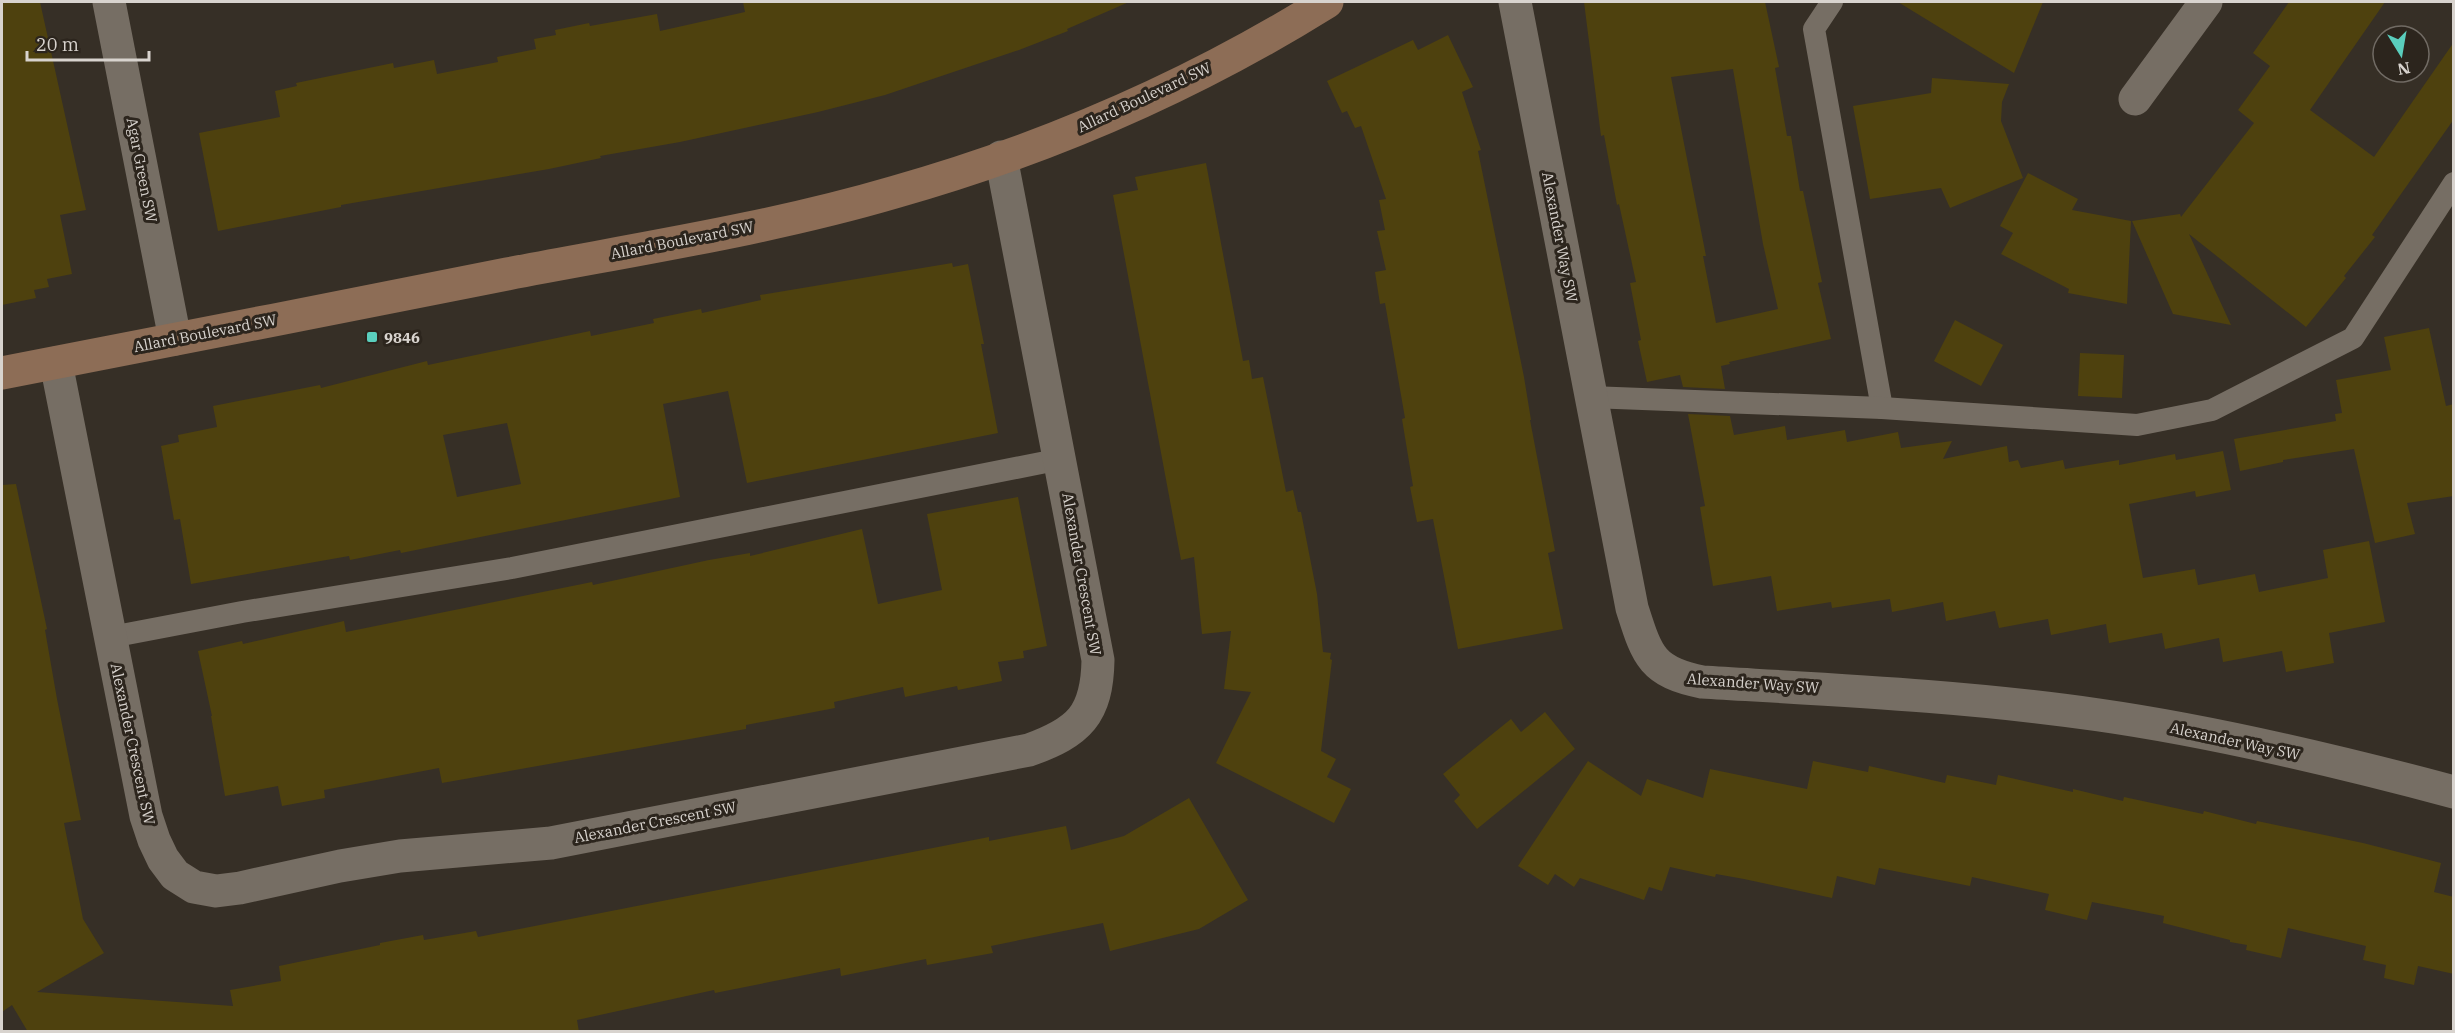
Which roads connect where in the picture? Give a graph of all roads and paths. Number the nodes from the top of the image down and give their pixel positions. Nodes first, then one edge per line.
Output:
1 (109, 2) edge
2 (1328, 2) edge
3 (1515, 2) edge
4 (1832, 2) edge
5 (2206, 2) edge
6 (2135, 99) dead end
7 (1000, 157) junction
8 (2452, 187) edge
9 (175, 339) junction
10 (56, 363) junction
11 (2, 374) edge
12 (1590, 397) junction
13 (1882, 408) junction
14 (1061, 459) junction
15 (111, 637) junction
16 (2453, 788) edge

1 - 9 street, Agar Green SW
2 - 7 street, Allard Boulevard SW
3 - 12 street, Alexander Way SW
4 - 13 lane
5 - 6 street
7 - 9 street, Allard Boulevard SW
7 - 14 street, Alexander Crescent SW
8 - 13 lane
9 - 10 street, Allard Boulevard SW
10 - 11 street, Allard Boulevard SW
10 - 15 street, Alexander Crescent SW
12 - 13 lane
12 - 16 street, Alexander Way SW
14 - 15 lane
14 - 15 street, Alexander Crescent SW

